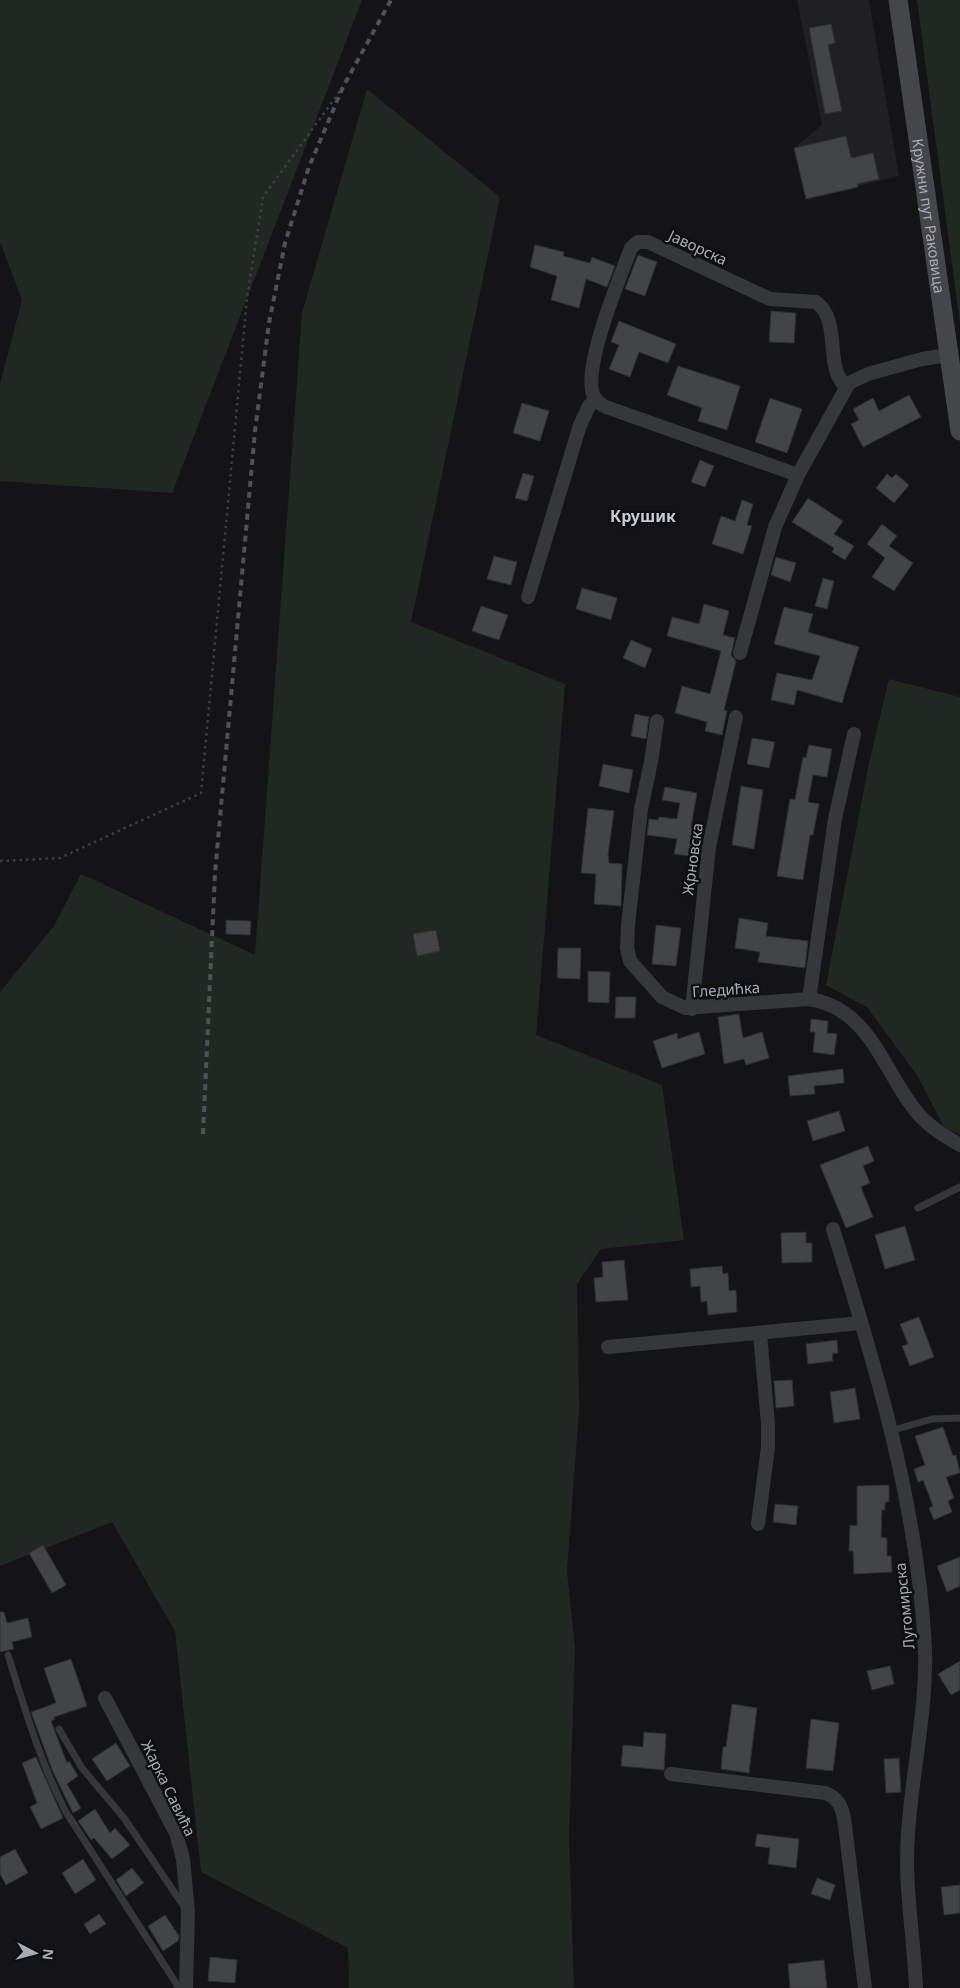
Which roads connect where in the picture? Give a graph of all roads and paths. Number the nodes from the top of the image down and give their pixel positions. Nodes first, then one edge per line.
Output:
1 (898, 0) edge
2 (343, 87) dead end
3 (949, 355) junction
4 (846, 388) junction
5 (595, 400) junction
6 (960, 431) edge
7 (798, 475) junction
8 (528, 597) dead end
9 (740, 653) dead end
10 (736, 716) dead end
11 (657, 721) dead end
12 (854, 734) dead end
13 (0, 861) edge
14 (809, 998) junction
15 (692, 1009) junction
16 (960, 1145) edge
17 (960, 1187) edge
18 (918, 1208) dead end
19 (833, 1229) dead end
20 (861, 1323) junction
21 (760, 1334) junction
22 (608, 1347) dead end
23 (960, 1418) edge
24 (890, 1432) junction
25 (758, 1524) dead end
26 (8, 1655) dead end
27 (105, 1698) dead end
28 (58, 1729) dead end
29 (671, 1774) dead end
30 (188, 1912) junction
31 (179, 1988) edge
32 (186, 1988) edge
33 (865, 1988) edge
34 (916, 1988) edge

1 - 3 main road, Кружни пут Раковица
2 - 13 path
3 - 4 street
3 - 6 main road, Кружни пут Раковица
4 - 5 street, Јаворска
4 - 7 street
5 - 7 street
5 - 8 street
7 - 9 street
10 - 15 street, Жрновска
11 - 15 street, Гледићка
12 - 14 street
14 - 15 street, Гледићка
14 - 16 street, Гледићка
17 - 18 lane
19 - 20 street, Лугомирска
20 - 21 street
20 - 24 street, Лугомирска
21 - 22 street
21 - 25 street
23 - 24 lane
24 - 34 street, Лугомирска
26 - 31 lane
27 - 30 street, Жарка Савића
28 - 30 lane
29 - 33 street
30 - 32 street, Жарка Савића

